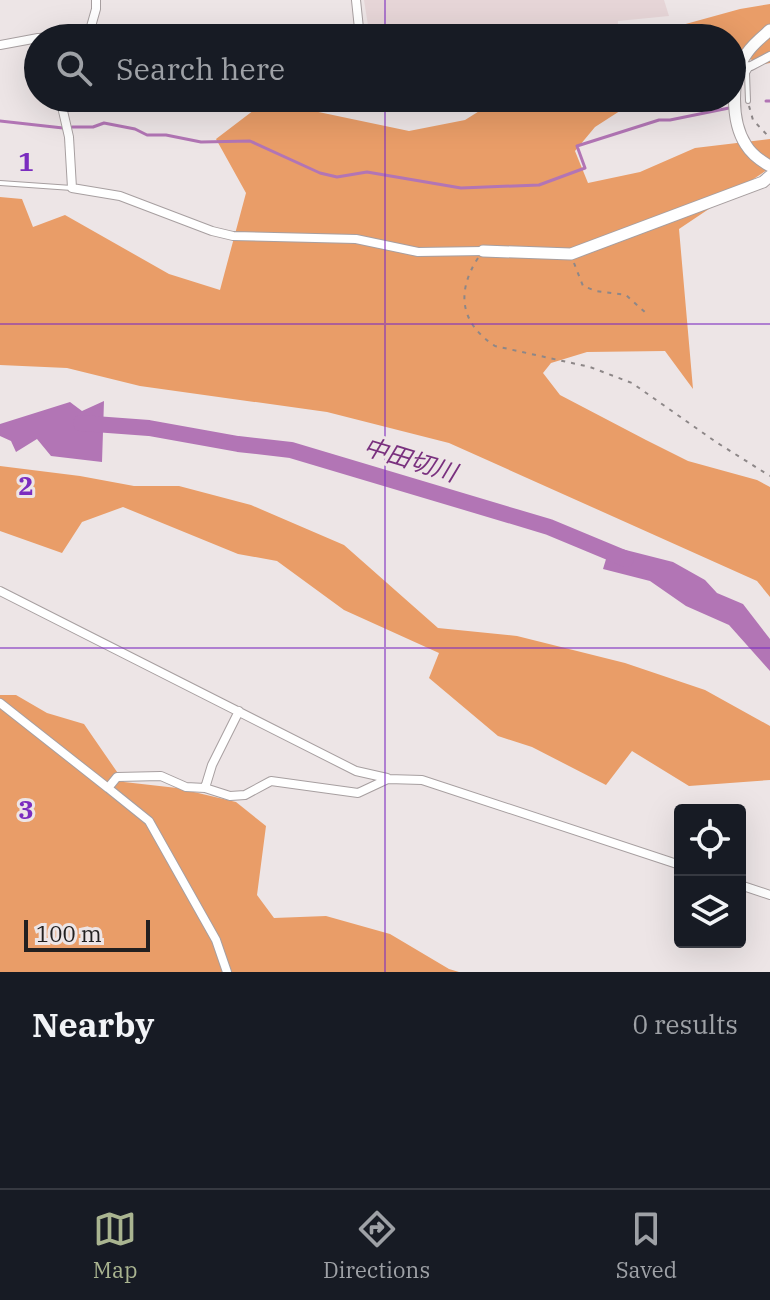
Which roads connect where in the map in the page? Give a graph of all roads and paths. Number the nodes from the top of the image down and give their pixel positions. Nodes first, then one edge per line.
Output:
1 (96, 0) edge
2 (356, 0) edge
3 (92, 24) edge
4 (359, 24) edge
5 (770, 30) edge
6 (24, 41) edge
7 (0, 45) edge
8 (746, 54) edge
9 (770, 56) edge
10 (746, 67) edge
11 (746, 70) edge
12 (748, 101) joint
13 (63, 112) edge
14 (737, 112) edge
15 (770, 138) edge
16 (770, 166) edge
17 (770, 176) edge
18 (0, 183) edge
19 (72, 188) junction
20 (483, 251) junction
21 (571, 254) junction
22 (647, 314) dead end
23 (770, 476) edge
24 (0, 591) edge
25 (0, 703) edge
26 (239, 711) junction
27 (388, 779) junction
28 (108, 788) junction
29 (205, 788) junction
30 (674, 863) edge
31 (746, 887) edge
32 (770, 895) edge
33 (227, 972) edge

1 - 3 street
2 - 4 street
5 - 8 street
6 - 7 street
9 - 10 street
11 - 12 lane
12 - 15 path
13 - 19 street
14 - 16 street
17 - 21 street
18 - 19 lane
19 - 20 street
20 - 21 street
20 - 23 path
21 - 22 path
24 - 26 street
25 - 28 street
26 - 27 street
26 - 29 street
27 - 29 street
27 - 30 street
28 - 29 street
28 - 33 street
31 - 32 street

